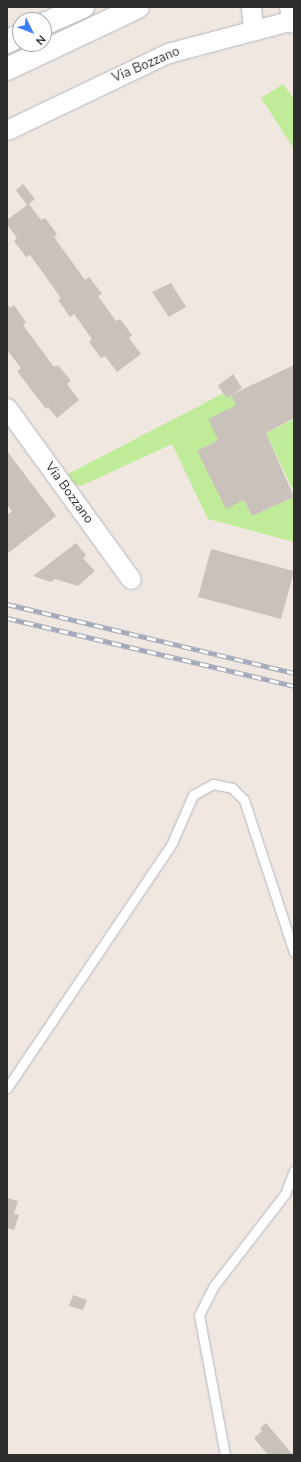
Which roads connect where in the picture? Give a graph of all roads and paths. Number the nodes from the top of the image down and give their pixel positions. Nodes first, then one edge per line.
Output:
1 (83, 7) edge
2 (138, 7) edge
3 (251, 7) edge
4 (293, 16) edge
5 (52, 21) edge
6 (252, 30) junction
7 (7, 69) edge
8 (7, 130) edge
9 (7, 408) edge
10 (131, 579) dead end
11 (294, 952) edge
12 (7, 1088) edge
13 (294, 1171) edge
14 (225, 1455) edge

1 - 5 street
2 - 7 street
3 - 6 street
4 - 6 street, Via Bozzano
6 - 8 street, Via Bozzano
9 - 10 street, Via Bozzano
11 - 12 lane
13 - 14 lane

